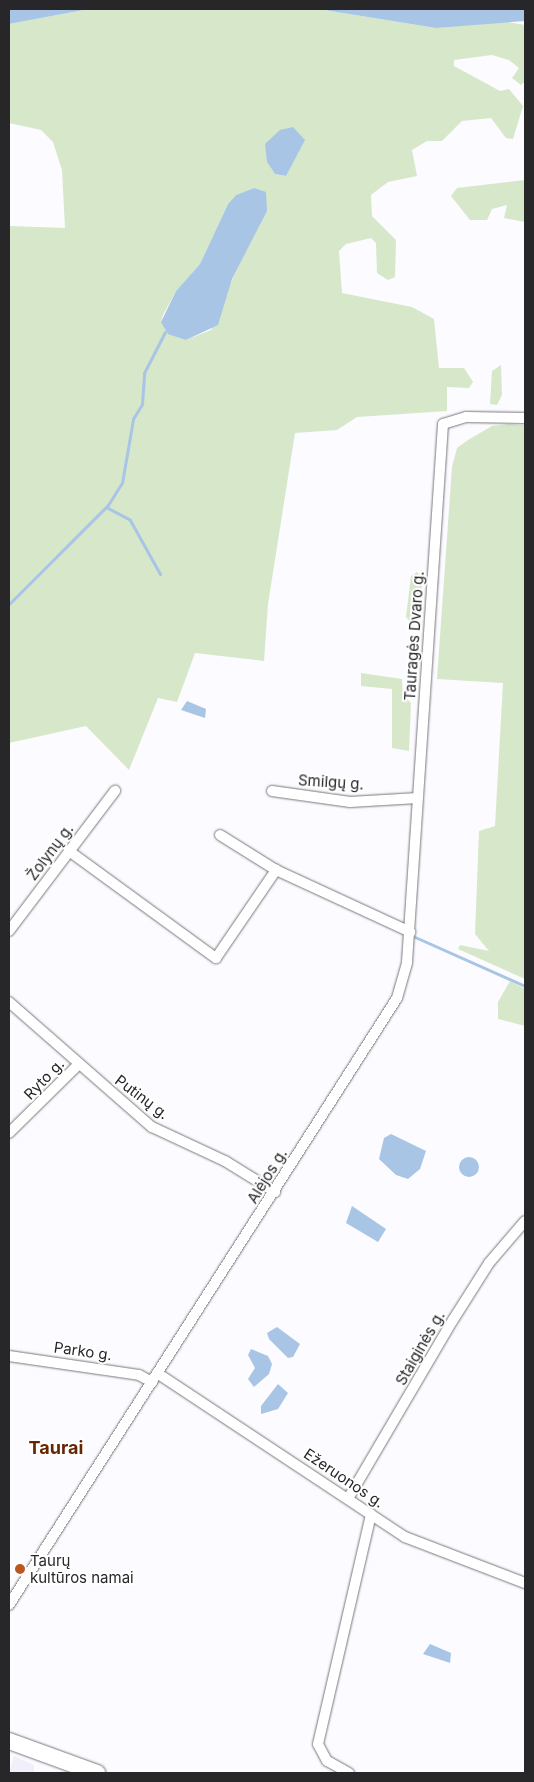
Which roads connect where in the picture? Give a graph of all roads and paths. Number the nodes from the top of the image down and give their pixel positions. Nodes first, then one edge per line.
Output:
1 (525, 418) edge
2 (114, 791) dead end
3 (272, 791) dead end
4 (418, 798) junction
5 (220, 835) dead end
6 (69, 851) junction
7 (276, 870) junction
8 (9, 931) edge
9 (410, 932) junction
10 (9, 1002) edge
11 (78, 1065) junction
12 (9, 1133) edge
13 (275, 1192) junction
14 (525, 1221) edge
15 (9, 1356) edge
16 (158, 1373) junction
17 (152, 1382) junction
18 (349, 1497) junction
19 (371, 1514) junction
20 (525, 1583) edge
21 (9, 1605) edge
22 (9, 1741) edge
23 (97, 1773) edge
24 (349, 1773) edge

1 - 4 street, Tauragės Dvaro g.
2 - 6 street, Žolynų g.
3 - 4 street, Smilgų g.
4 - 9 street, Tauragės Dvaro g.
5 - 7 street
6 - 7 street
6 - 8 street, Žolynų g.
7 - 9 street
9 - 13 street, Alėjos g.
10 - 11 street, Putinų g.
11 - 12 street, Ryto g.
11 - 13 street, Putinų g.
13 - 16 street, Alėjos g.
14 - 18 street, Staiginės g.
15 - 17 street, Parko g.
16 - 17 street, Alėjos g.
16 - 18 street, Ežeruonos g.
17 - 21 street, Alėjos g.
18 - 19 street, Ežeruonos g.
19 - 20 street, Ežeruonos g.
19 - 24 street
22 - 23 highway

